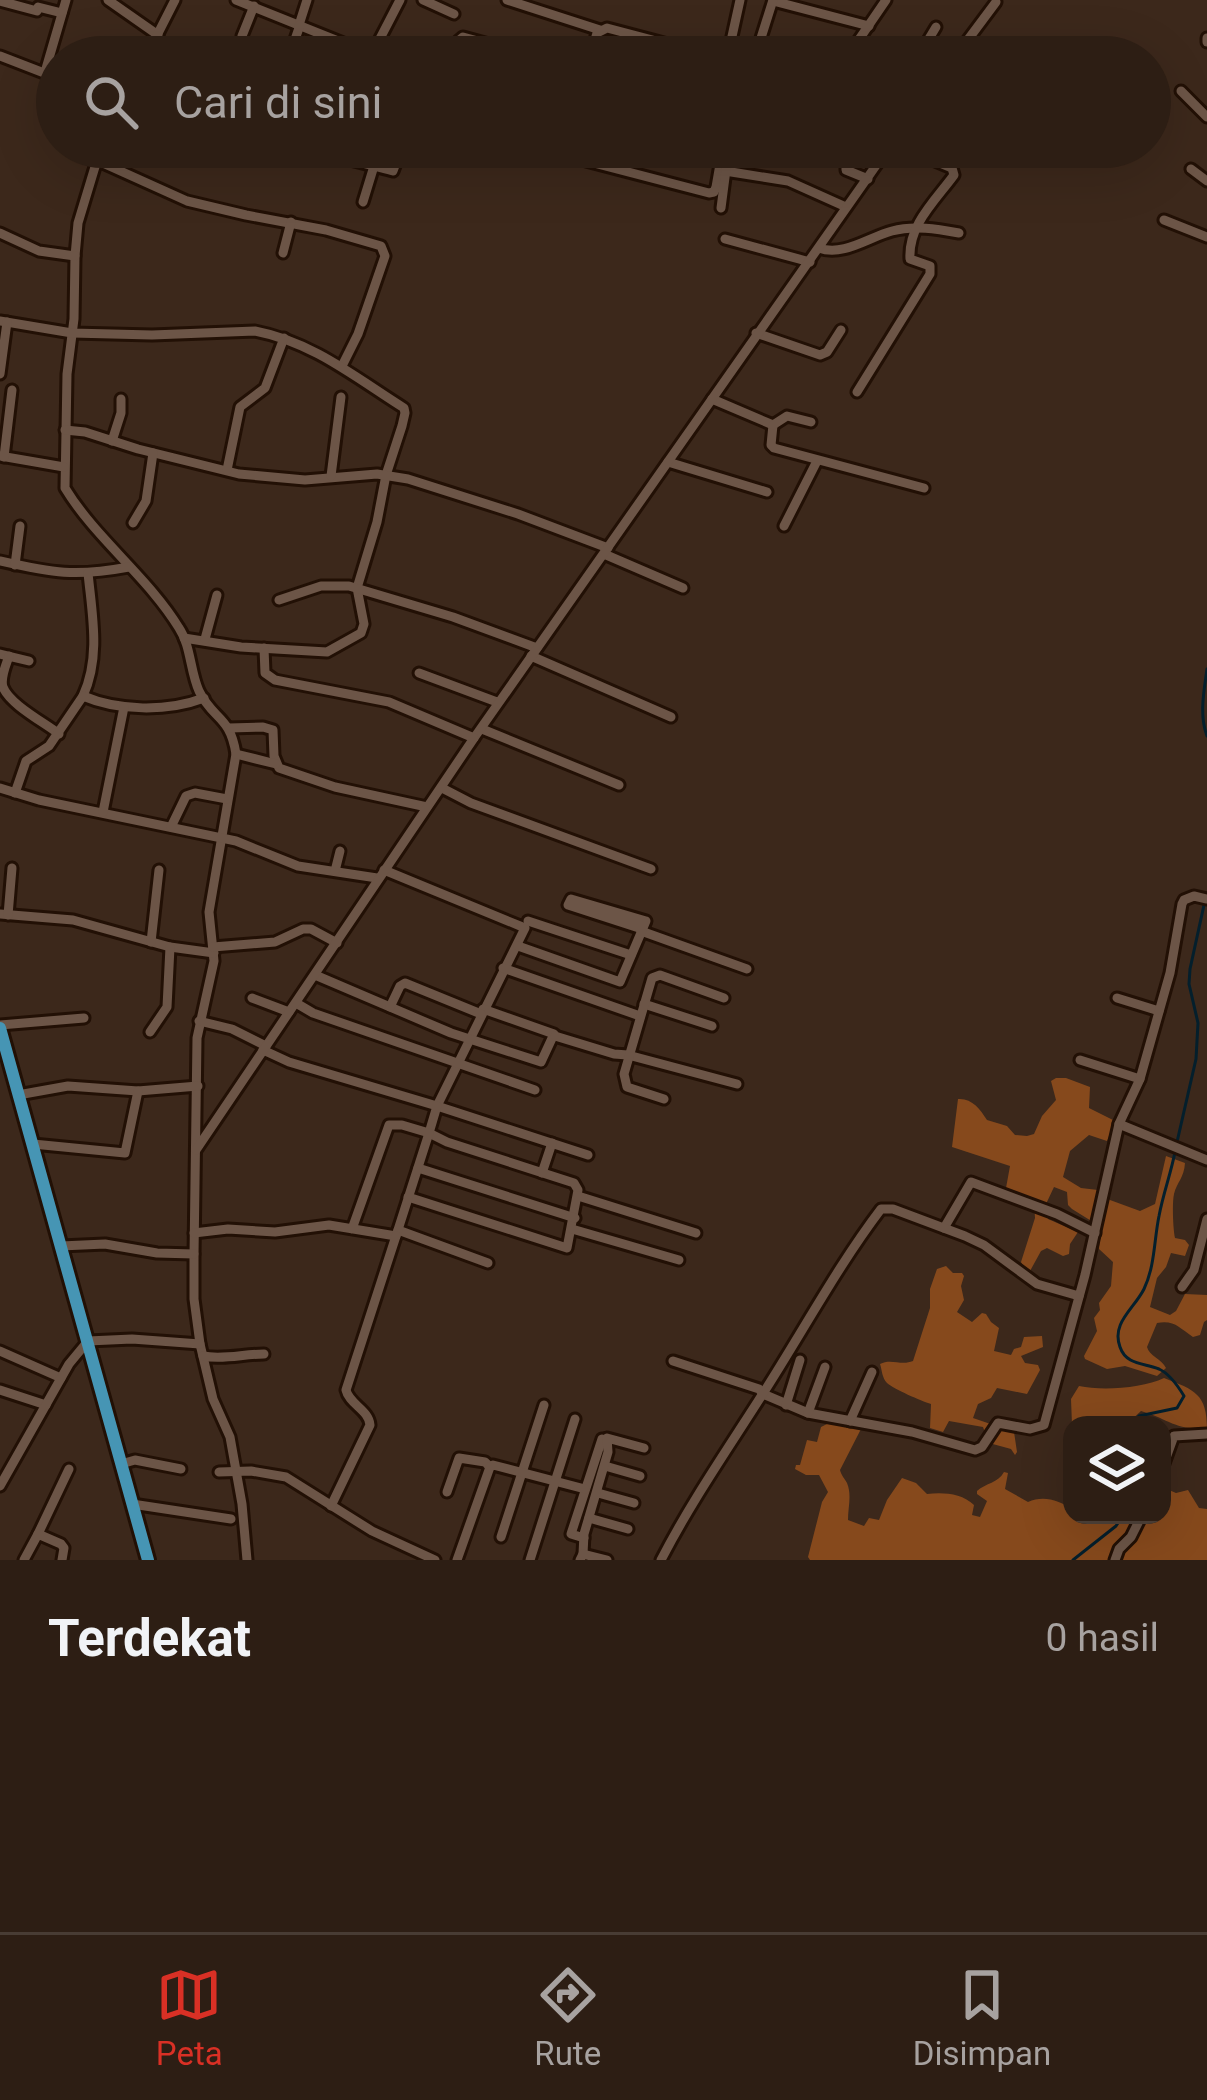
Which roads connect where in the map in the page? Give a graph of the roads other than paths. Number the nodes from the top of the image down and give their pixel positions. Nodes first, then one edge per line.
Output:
1 (66, 0) edge
2 (108, 0) edge
3 (175, 0) edge
4 (236, 0) edge
5 (307, 0) edge
6 (400, 0) edge
7 (423, 0) edge
8 (507, 0) edge
9 (559, 0) edge
10 (740, 0) edge
11 (886, 0) edge
12 (0, 1) edge
13 (773, 1) edge
14 (995, 2) edge
15 (254, 6) junction
16 (62, 13) junction
17 (454, 14) dead end
18 (555, 15) junction
19 (300, 25) junction
20 (869, 26) junction
21 (936, 28) dead end
22 (600, 30) junction
23 (158, 35) joint
24 (55, 36) edge
25 (242, 36) dead end
26 (296, 36) edge
27 (324, 36) edge
28 (384, 36) edge
29 (596, 36) edge
30 (638, 36) edge
31 (731, 36) edge
32 (762, 36) edge
33 (862, 36) edge
34 (931, 36) edge
35 (970, 36) edge
36 (0, 56) edge
37 (36, 69) edge
38 (1181, 91) dead end
39 (1207, 117) edge
40 (94, 168) edge
41 (114, 168) edge
42 (373, 168) edge
43 (613, 168) edge
44 (720, 168) edge
45 (725, 168) edge
46 (846, 168) edge
47 (875, 168) edge
48 (952, 168) edge
49 (1191, 169) dead end
50 (725, 171) junction
51 (1205, 176) edge
52 (868, 179) junction
53 (363, 202) dead end
54 (846, 207) junction
55 (721, 208) dead end
56 (1164, 220) dead end
57 (291, 222) junction
58 (915, 227) junction
59 (959, 232) dead end
60 (0, 233) edge
61 (1207, 237) edge
62 (725, 239) dead end
63 (819, 248) junction
64 (283, 253) dead end
65 (75, 256) junction
66 (809, 262) junction
67 (4, 321) edge
68 (841, 330) dead end
69 (72, 333) junction
70 (756, 333) junction
71 (284, 338) junction
72 (342, 367) junction
73 (0, 374) edge
74 (12, 390) dead end
75 (857, 392) dead end
76 (341, 397) dead end
77 (122, 399) dead end
78 (712, 399) junction
79 (811, 422) dead end
80 (773, 425) junction
81 (65, 430) junction
82 (112, 442) junction
83 (153, 453) junction
84 (2, 456) edge
85 (817, 460) junction
86 (668, 462) junction
87 (64, 466) junction
88 (227, 470) junction
89 (386, 475) junction
90 (331, 476) junction
91 (923, 488) dead end
92 (767, 492) dead end
93 (133, 524) dead end
94 (20, 526) dead end
95 (784, 526) dead end
96 (606, 551) junction
97 (0, 561) edge
98 (15, 565) junction
99 (129, 567) junction
100 (88, 573) junction
101 (357, 588) junction
102 (683, 588) dead end
103 (217, 595) dead end
104 (279, 600) dead end
105 (184, 638) junction
106 (205, 639) junction
107 (264, 648) junction
108 (534, 652) junction
109 (4, 655) edge
110 (29, 661) dead end
111 (419, 673) dead end
112 (82, 696) junction
113 (203, 698) junction
114 (497, 702) junction
115 (124, 707) junction
116 (671, 717) dead end
117 (229, 728) junction
118 (478, 733) junction
119 (59, 734) junction
120 (236, 754) junction
121 (276, 764) junction
122 (619, 785) dead end
123 (0, 788) edge
124 (442, 788) junction
125 (15, 793) junction
126 (227, 800) junction
127 (427, 807) junction
128 (103, 812) junction
129 (171, 827) junction
130 (222, 838) junction
131 (340, 851) dead end
132 (12, 868) dead end
133 (651, 869) dead end
134 (159, 870) dead end
135 (335, 872) junction
136 (381, 874) junction
137 (1207, 899) edge
138 (534, 907) dead end
139 (4, 915) edge
140 (526, 924) junction
141 (642, 930) junction
142 (151, 942) junction
143 (337, 944) junction
144 (518, 946) junction
145 (170, 947) junction
146 (213, 950) junction
147 (631, 956) junction
148 (503, 968) junction
149 (747, 969) dead end
150 (315, 975) junction
151 (252, 998) dead end
152 (724, 998) dead end
153 (1117, 998) dead end
154 (644, 1004) junction
155 (390, 1006) junction
156 (292, 1008) junction
157 (482, 1011) junction
158 (1159, 1011) junction
159 (640, 1016) junction
160 (84, 1018) dead end
161 (199, 1021) junction
162 (0, 1026) edge
163 (712, 1026) dead end
164 (150, 1032) dead end
165 (555, 1036) junction
166 (470, 1038) junction
167 (265, 1048) junction
168 (628, 1055) junction
169 (1080, 1060) dead end
170 (460, 1065) junction
171 (1140, 1079) junction
172 (737, 1084) dead end
173 (198, 1086) junction
174 (535, 1090) dead end
175 (138, 1091) junction
176 (18, 1095) junction
177 (664, 1099) dead end
178 (437, 1106) junction
179 (1119, 1124) junction
180 (429, 1133) junction
181 (551, 1143) junction
182 (33, 1144) junction
183 (196, 1150) junction
184 (588, 1155) dead end
185 (1207, 1160) edge
186 (418, 1168) junction
187 (542, 1173) junction
188 (578, 1196) junction
189 (408, 1197) junction
190 (1207, 1219) edge
191 (573, 1223) junction
192 (944, 1228) junction
193 (352, 1229) junction
194 (194, 1233) junction
195 (397, 1233) junction
196 (696, 1233) dead end
197 (1095, 1233) junction
198 (61, 1246) junction
199 (194, 1254) junction
200 (680, 1260) dead end
201 (488, 1264) dead end
202 (1182, 1287) dead end
203 (1079, 1296) junction
204 (88, 1341) junction
205 (202, 1350) junction
206 (0, 1351) edge
207 (264, 1354) dead end
208 (800, 1360) dead end
209 (673, 1361) dead end
210 (825, 1367) dead end
211 (872, 1372) dead end
212 (61, 1378) junction
213 (0, 1390) edge
214 (763, 1394) junction
215 (46, 1405) junction
216 (544, 1405) dead end
217 (786, 1405) junction
218 (808, 1413) junction
219 (574, 1418) dead end
220 (850, 1421) junction
221 (1207, 1434) edge
222 (602, 1439) dead end
223 (1171, 1444) edge
224 (644, 1448) dead end
225 (121, 1464) junction
226 (604, 1466) junction
227 (490, 1467) junction
228 (69, 1469) dead end
229 (181, 1469) dead end
230 (523, 1471) junction
231 (219, 1472) dead end
232 (236, 1472) junction
233 (640, 1476) dead end
234 (555, 1481) junction
235 (0, 1486) edge
236 (585, 1489) junction
237 (447, 1492) dead end
238 (598, 1492) junction
239 (634, 1503) dead end
240 (132, 1504) junction
241 (331, 1506) junction
242 (590, 1518) junction
243 (231, 1519) dead end
244 (1138, 1524) edge
245 (628, 1529) dead end
246 (38, 1534) junction
247 (501, 1537) dead end
248 (584, 1538) junction
249 (581, 1557) edge
250 (24, 1560) edge
251 (62, 1560) edge
252 (148, 1560) edge
253 (247, 1560) edge
254 (436, 1560) edge
255 (457, 1560) edge
256 (530, 1560) edge
257 (607, 1560) edge
258 (661, 1560) edge
259 (1115, 1560) edge

1 - 16 street
2 - 23 street
3 - 23 street
4 - 15 street
5 - 19 street
6 - 28 street
7 - 17 street
8 - 18 street
9 - 18 street
10 - 31 street
11 - 20 street
12 - 16 street
13 - 20 street
13 - 32 street
14 - 35 street
15 - 19 street
15 - 25 street
16 - 24 street
18 - 22 street
19 - 26 street
19 - 27 street
20 - 33 street
21 - 34 street
22 - 29 street
22 - 30 street
36 - 37 street
38 - 39 street
40 - 65 street
41 - 57 street
42 - 53 street
43 - 44 street
45 - 50 street
46 - 52 street
47 - 52 street
48 - 58 street
49 - 51 street
50 - 54 street
50 - 55 street
52 - 54 street
54 - 63 street
56 - 61 street
57 - 64 street
57 - 72 street
58 - 59 street
58 - 63 street
58 - 75 street
60 - 65 street
62 - 66 street
63 - 66 street
65 - 69 street
66 - 70 street
67 - 69 street
67 - 73 street
68 - 70 street
69 - 71 street
69 - 81 street
70 - 78 street
71 - 72 street
71 - 88 street
72 - 89 street
74 - 84 street
76 - 90 street
77 - 82 street
78 - 80 street
78 - 86 street
79 - 80 street
80 - 85 street
81 - 82 street
81 - 87 street
82 - 83 street
83 - 88 street
83 - 93 street
84 - 87 street
85 - 91 street
85 - 95 street
86 - 92 street
86 - 96 street
87 - 99 street
88 - 90 street
89 - 90 street
89 - 96 street
89 - 101 street
94 - 98 street
96 - 102 street
96 - 108 street
97 - 98 street
98 - 100 street
99 - 100 street
99 - 105 street
100 - 112 street
101 - 104 street
101 - 107 street
101 - 108 street
103 - 106 street
105 - 106 street
105 - 113 street
106 - 107 street
107 - 118 street
108 - 114 street
108 - 116 street
109 - 110 street
109 - 119 street
111 - 114 street
112 - 115 street
112 - 119 street
113 - 115 street
113 - 117 street
114 - 118 street
115 - 128 street
117 - 120 street
117 - 121 street
118 - 122 street
118 - 124 street
119 - 125 street
120 - 121 street
120 - 126 street
121 - 127 street
123 - 125 street
124 - 127 street
124 - 133 street
125 - 128 street
126 - 129 street
126 - 130 street
127 - 136 street
128 - 129 street
129 - 130 street
130 - 135 street
130 - 146 street
131 - 135 street
132 - 139 street
134 - 142 street
135 - 136 street
136 - 140 street
136 - 143 street
137 - 158 street
138 - 140 street
139 - 142 street
140 - 144 street
140 - 147 street
141 - 141 street
141 - 147 street
141 - 149 street
142 - 145 street
143 - 146 street
143 - 150 street
144 - 147 street
144 - 148 street
145 - 146 street
145 - 164 street
146 - 161 street
148 - 157 street
148 - 159 street
150 - 155 street
150 - 156 street
151 - 156 street
152 - 154 street
153 - 158 street
154 - 159 street
154 - 163 street
155 - 157 street
155 - 166 street
156 - 167 street
156 - 170 street
157 - 165 street
157 - 166 street
158 - 171 street
159 - 168 street
160 - 162 street
161 - 167 street
161 - 173 street
162 - 176 main road
165 - 166 street
165 - 168 street
166 - 170 street
167 - 178 street
167 - 183 street
168 - 172 street
168 - 177 street
169 - 171 street
170 - 174 street
170 - 178 street
171 - 179 street
173 - 175 street
173 - 183 street
175 - 176 street
175 - 182 street
176 - 182 main road
178 - 180 street
178 - 181 street
179 - 185 street
179 - 197 street
180 - 186 street
180 - 187 street
180 - 193 street
181 - 184 street
181 - 187 street
182 - 198 main road
183 - 194 street
186 - 189 street
186 - 191 street
187 - 188 street
188 - 191 street
188 - 196 street
189 - 191 street
189 - 195 street
190 - 202 street
191 - 200 street
192 - 197 street
192 - 203 street
192 - 214 street
193 - 194 street
193 - 195 street
194 - 199 street
195 - 201 street
195 - 241 street
197 - 203 street
198 - 199 street
198 - 204 main road
199 - 205 street
203 - 220 street
204 - 205 street
204 - 212 street
204 - 225 main road
205 - 207 street
205 - 232 street
206 - 212 street
208 - 217 street
209 - 214 street
210 - 218 street
211 - 220 street
212 - 215 street
213 - 215 street
214 - 217 street
214 - 258 street
215 - 235 street
216 - 230 street
217 - 218 street
218 - 220 street
219 - 234 street
221 - 223 street
222 - 236 street
224 - 226 street
225 - 229 street
225 - 240 main road
226 - 233 street
226 - 238 street
227 - 230 street
227 - 237 street
227 - 255 street
228 - 246 street
230 - 234 street
230 - 247 street
231 - 232 street
232 - 241 street
232 - 253 street
234 - 236 street
234 - 256 street
236 - 248 street
238 - 239 street
238 - 242 street
240 - 243 street
240 - 252 main road
241 - 254 street
242 - 245 street
242 - 248 street
244 - 259 street
246 - 250 street
246 - 251 street
248 - 249 street
249 - 257 street

